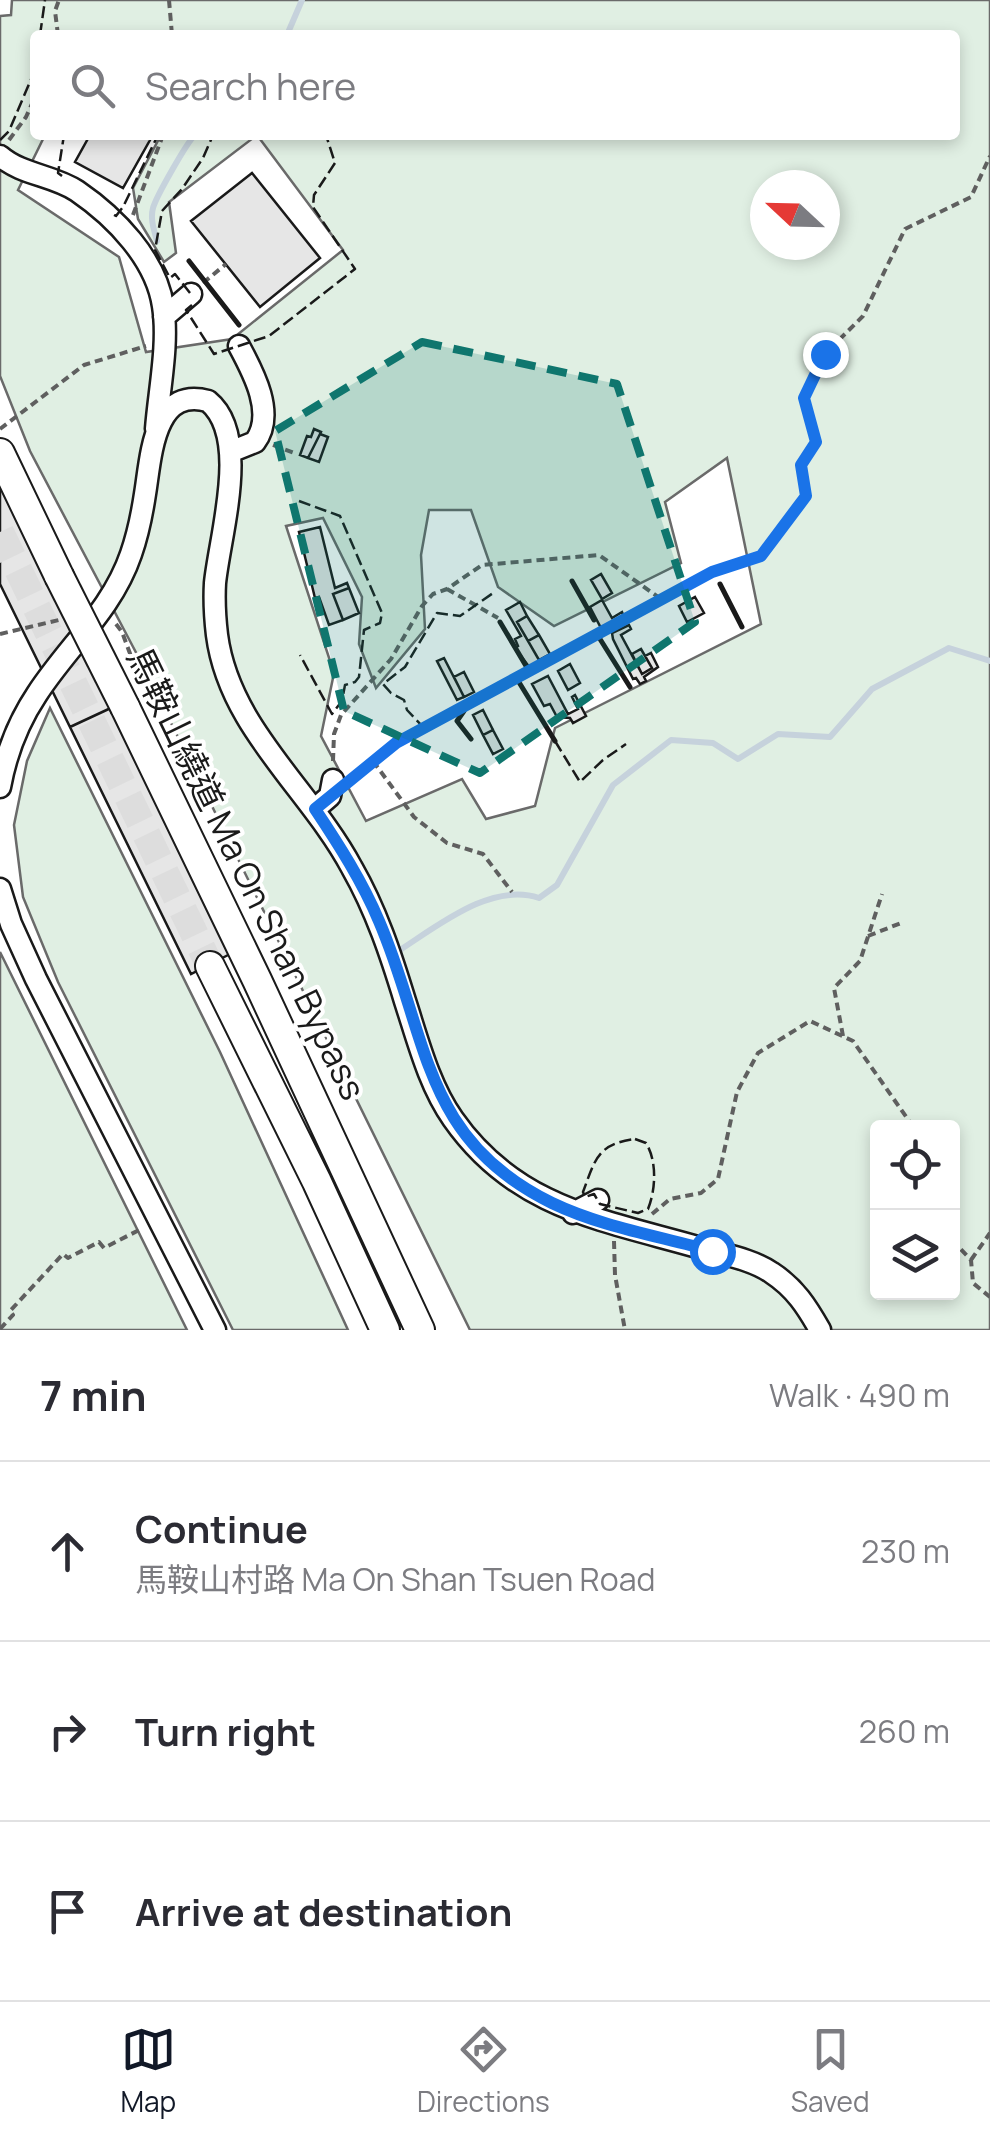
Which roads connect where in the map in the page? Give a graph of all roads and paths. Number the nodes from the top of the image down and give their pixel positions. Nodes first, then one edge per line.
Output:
1 (58, 0) edge
2 (169, 0) edge
3 (57, 30) edge
4 (172, 30) edge
5 (30, 109) edge
6 (161, 140) edge
7 (4, 148) edge
8 (990, 156) edge
9 (126, 235) junction
10 (226, 264) dead end
11 (198, 288) joint
12 (164, 316) junction
13 (149, 345) dead end
14 (239, 346) dead end
15 (0, 430) edge
16 (156, 431) junction
17 (268, 443) dead end
18 (230, 452) junction
19 (0, 453) edge
20 (297, 454) dead end
21 (448, 589) junction
22 (662, 600) junction
23 (104, 609) junction
24 (498, 618) dead end
25 (59, 620) dead end
26 (0, 634) edge
27 (138, 675) dead end
28 (374, 761) junction
29 (0, 786) edge
30 (326, 795) junction
31 (0, 889) edge
32 (512, 892) dead end
33 (882, 894) dead end
34 (900, 924) dead end
35 (868, 936) junction
36 (210, 966) tunnel mouth
37 (843, 1036) junction
38 (908, 1120) edge
39 (598, 1200) dead end
40 (573, 1212) junction
41 (145, 1227) dead end
42 (624, 1227) junction
43 (990, 1233) edge
44 (960, 1248) edge
45 (971, 1260) junction
46 (990, 1297) edge
47 (0, 1329) edge
48 (215, 1330) edge
49 (385, 1330) edge
50 (420, 1330) edge
51 (625, 1330) edge
52 (820, 1330) edge

1 - 3 path
2 - 4 path
5 - 7 path
6 - 9 path
7 - 9 street
8 - 22 path
9 - 12 street
10 - 11 path
11 - 12 street
12 - 16 street
13 - 15 path
14 - 18 street
16 - 18 street
16 - 23 street
17 - 20 path
18 - 30 street
19 - 50 main road, 馬鞍山繞道 Ma On Shan Bypass, bridge
21 - 22 path
21 - 24 path
21 - 30 path
22 - 28 path
23 - 27 path
23 - 29 street
25 - 26 path
28 - 30 path
28 - 32 path
30 - 40 street
31 - 48 street
33 - 35 path
34 - 35 path
35 - 37 path
36 - 49 main road, 馬鞍山繞道 Ma On Shan Bypass
37 - 38 path
37 - 42 path
39 - 40 street
40 - 42 street
41 - 47 path
42 - 51 path
42 - 52 street
43 - 45 path
44 - 45 path
45 - 46 path

